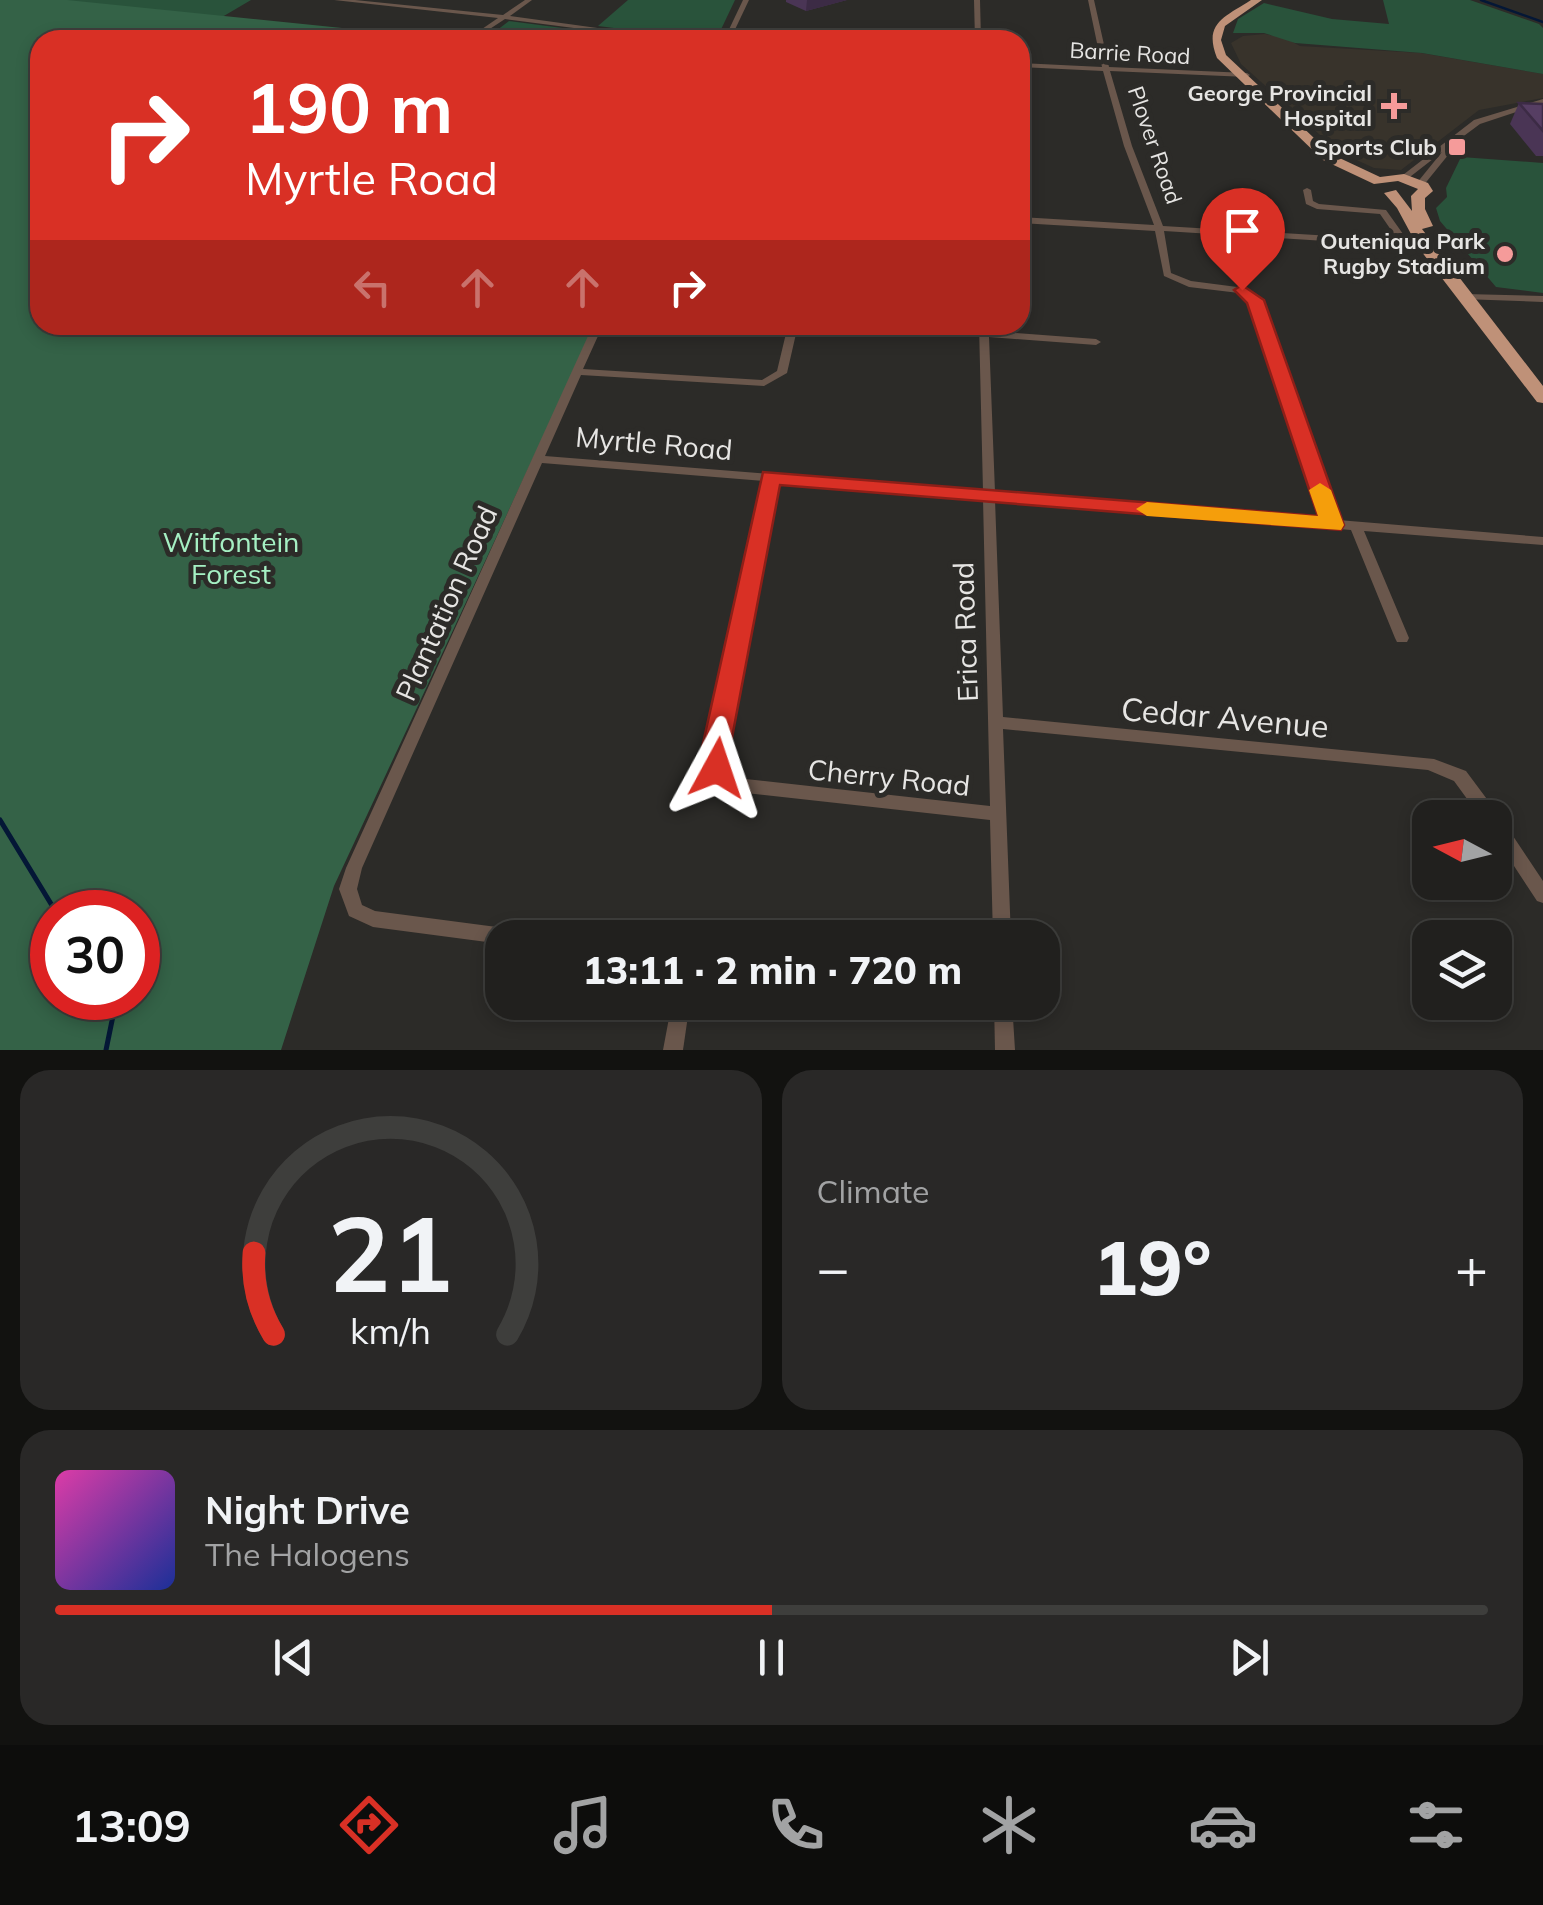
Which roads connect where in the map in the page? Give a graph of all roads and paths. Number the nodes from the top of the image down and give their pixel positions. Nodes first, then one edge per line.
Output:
1 (342, 0) edge
2 (529, 0) edge
3 (746, 0) edge
4 (977, 0) edge
5 (1091, 0) edge
6 (1257, 0) edge
7 (506, 16) junction
8 (484, 30) edge
9 (609, 30) edge
10 (732, 30) edge
11 (978, 30) edge
12 (1030, 65) edge
13 (1106, 69) junction
14 (1242, 75) junction
15 (1543, 101) edge
16 (1491, 118) junction
17 (1403, 178) junction
18 (1385, 184) junction
19 (1306, 190) dead end
20 (1420, 190) junction
21 (1030, 221) edge
22 (1159, 228) junction
23 (1405, 242) junction
24 (1430, 244) junction
25 (1470, 297) junction
26 (1543, 299) edge
27 (1030, 334) edge
28 (593, 335) edge
29 (791, 335) edge
30 (984, 335) edge
31 (1096, 342) dead end
32 (576, 372) junction
33 (1543, 398) edge
34 (538, 459) junction
35 (770, 477) junction
36 (988, 496) junction
37 (1332, 525) junction
38 (1356, 527) junction
39 (1543, 541) edge
40 (1402, 638) dead end
41 (994, 722) junction
42 (1479, 800) edge
43 (998, 814) junction
44 (1512, 848) edge
45 (1543, 895) edge
46 (1001, 920) edge
47 (485, 934) edge
48 (678, 1020) edge
49 (1004, 1020) edge
50 (673, 1050) edge
51 (1005, 1050) edge

1 - 7 street
2 - 7 street
3 - 10 street
4 - 11 street
5 - 13 street, Plover Road
6 - 14 highway
7 - 8 street
7 - 9 street
12 - 13 street, Barrie Road
13 - 14 street, Barrie Road
13 - 22 street, Plover Road
14 - 18 highway
15 - 16 street
16 - 17 street
16 - 20 street
17 - 18 highway
17 - 20 highway
18 - 20 highway
18 - 24 highway
19 - 23 street
20 - 24 highway
21 - 22 street
22 - 23 street
22 - 37 street, Plover Road
23 - 24 street
24 - 25 highway
25 - 26 street
25 - 33 highway
27 - 31 street
28 - 32 street, Plantation Road
29 - 32 street
30 - 36 street, Erica Road
32 - 34 street, Plantation Road
34 - 35 street, Myrtle Road
34 - 47 street, Plantation Road
35 - 36 street, Myrtle Road
35 - 43 street, Cherry Road
36 - 37 street, Myrtle Road
36 - 41 street, Erica Road
37 - 38 street, Myrtle Road
38 - 39 street, Myrtle Road
38 - 40 street
41 - 42 street, Cedar Avenue
41 - 43 street, Erica Road
43 - 46 street, Erica Road
44 - 45 street
48 - 50 street
49 - 51 street

